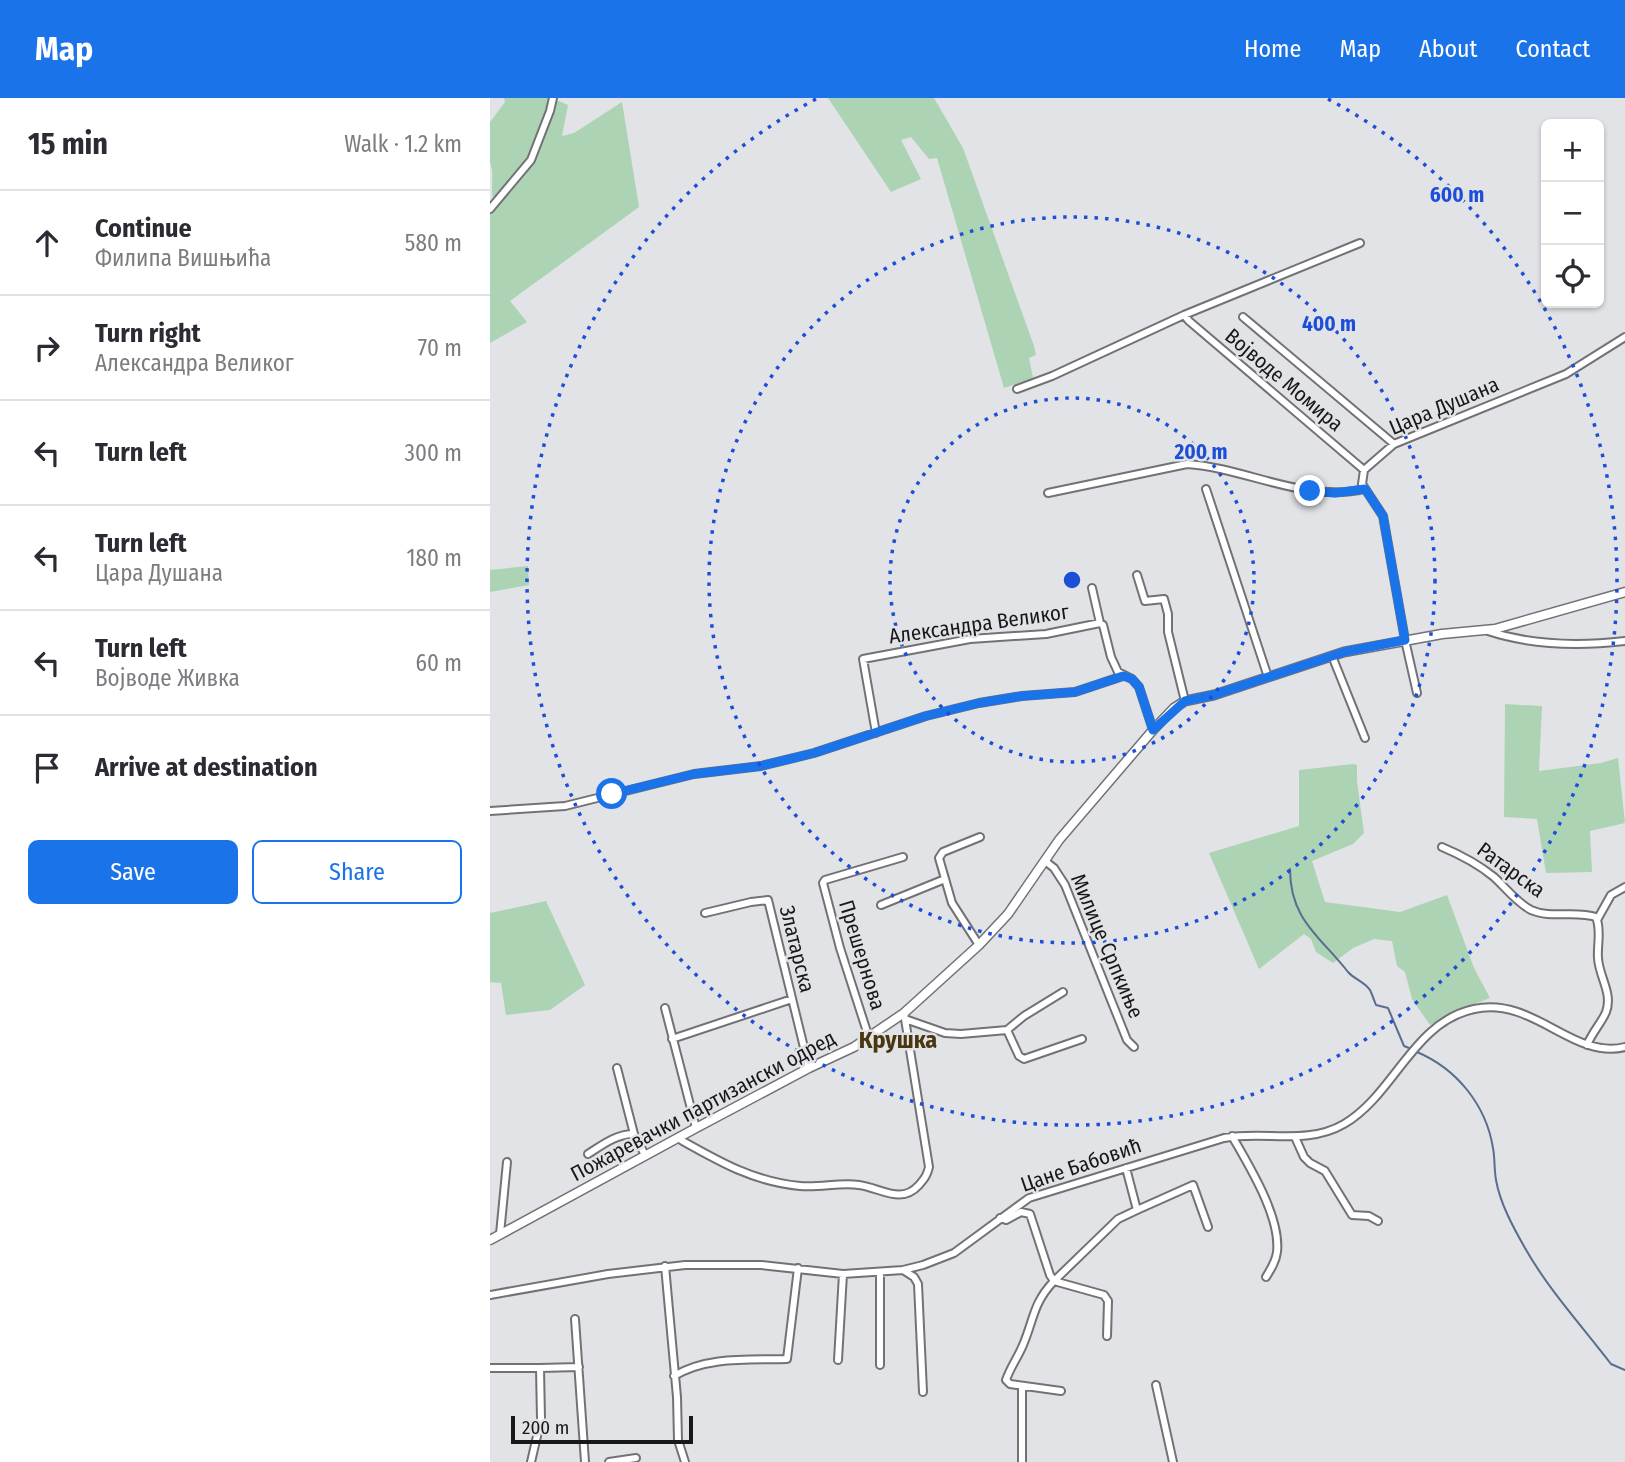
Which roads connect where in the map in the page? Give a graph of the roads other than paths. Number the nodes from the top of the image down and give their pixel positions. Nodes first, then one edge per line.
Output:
1 (553, 98) edge
2 (490, 209) edge
3 (1360, 243) dead end
4 (1184, 315) junction
5 (1243, 317) dead end
6 (1625, 337) edge
7 (1017, 389) dead end
8 (1394, 444) junction
9 (1364, 470) junction
10 (1206, 489) dead end
11 (1365, 489) junction
12 (1048, 493) dead end
13 (1137, 575) dead end
14 (1092, 588) dead end
15 (1625, 592) edge
16 (1100, 624) junction
17 (1486, 630) junction
18 (1405, 640) junction
19 (1625, 641) edge
20 (1332, 656) junction
21 (1123, 676) junction
22 (1268, 677) junction
23 (1417, 693) dead end
24 (1185, 701) junction
25 (1153, 730) junction
26 (876, 733) junction
27 (1365, 738) dead end
28 (490, 811) edge
29 (980, 837) dead end
30 (1442, 847) dead end
31 (903, 857) dead end
32 (1045, 862) junction
33 (945, 879) junction
34 (1625, 887) edge
35 (881, 905) dead end
36 (705, 913) dead end
37 (1597, 920) junction
38 (979, 945) junction
39 (1063, 992) dead end
40 (792, 999) junction
41 (665, 1008) dead end
42 (904, 1016) junction
43 (1007, 1030) junction
44 (869, 1038) junction
45 (672, 1039) junction
46 (1082, 1039) dead end
47 (1587, 1045) junction
48 (1135, 1047) dead end
49 (1625, 1047) edge
50 (617, 1068) dead end
51 (809, 1068) junction
52 (696, 1128) junction
53 (634, 1135) junction
54 (1232, 1136) junction
55 (680, 1137) junction
56 (1294, 1137) junction
57 (588, 1154) dead end
58 (645, 1155) junction
59 (507, 1162) dead end
60 (1126, 1168) junction
61 (1138, 1210) junction
62 (1000, 1218) junction
63 (1378, 1221) dead end
64 (1208, 1227) dead end
65 (500, 1234) junction
66 (490, 1240) edge
67 (665, 1266) junction
68 (798, 1268) junction
69 (903, 1270) junction
70 (880, 1273) junction
71 (844, 1274) junction
72 (1266, 1277) dead end
73 (1054, 1281) junction
74 (490, 1295) edge
75 (575, 1319) dead end
76 (1107, 1336) dead end
77 (838, 1360) dead end
78 (880, 1365) dead end
79 (579, 1367) junction
80 (490, 1368) edge
81 (540, 1368) junction
82 (674, 1376) junction
83 (1156, 1385) dead end
84 (1022, 1386) junction
85 (1061, 1391) dead end
86 (923, 1392) dead end
87 (636, 1458) dead end
88 (531, 1462) edge
89 (585, 1462) edge
90 (609, 1462) edge
91 (685, 1462) edge
92 (1022, 1462) edge
93 (1173, 1462) edge

1 - 2 street
3 - 4 street
4 - 7 street
4 - 9 street, Војводе Момира
5 - 8 street
6 - 8 street, Цара Душана
8 - 9 street, Цара Душана
9 - 11 street
10 - 22 street
11 - 12 street
11 - 18 street
13 - 24 street
14 - 16 street, Александра Великог
15 - 17 street, Пожаревачки партизански одред
16 - 21 street, Александра Великог
16 - 26 street, Александра Великог
17 - 18 street, Пожаревачки партизански одред
17 - 19 street
18 - 20 street, Пожаревачки партизански одред
18 - 23 street
20 - 22 street, Пожаревачки партизански одред
20 - 27 street
21 - 25 street, Александра Великог
21 - 26 street
22 - 24 street, Пожаревачки партизански одред
24 - 25 street, Пожаревачки партизански одред
25 - 32 street, Пожаревачки партизански одред
26 - 28 street
29 - 33 street
30 - 37 street, Ратарска
31 - 44 street, Прешернова
32 - 38 street, Пожаревачки партизански одред
32 - 48 street, Милице Српкиње
33 - 35 street
33 - 38 street
34 - 37 street
36 - 40 street, Златарска
37 - 47 street
38 - 42 street, Пожаревачки партизански одред
39 - 43 street
40 - 45 street
40 - 51 street, Златарска
41 - 45 street
42 - 43 street
42 - 44 street, Пожаревачки партизански одред
42 - 55 street
43 - 46 street
44 - 51 street, Пожаревачки партизански одред
45 - 52 street
47 - 49 street
47 - 56 street, Цане Бабовић
50 - 53 street
51 - 52 street, Пожаревачки партизански одред
52 - 55 street, Пожаревачки партизански одред
53 - 57 street
53 - 58 street
54 - 56 street, Цане Бабовић
54 - 60 street, Цане Бабовић
54 - 72 street
55 - 58 street, Пожаревачки партизански одред
56 - 63 street
58 - 65 street, Пожаревачки партизански одред
59 - 65 street
60 - 61 street
60 - 62 street, Цане Бабовић
61 - 64 street
61 - 73 street
62 - 69 street, Цане Бабовић
62 - 73 street
65 - 66 street, Пожаревачки партизански одред
67 - 68 street, Цане Бабовић
67 - 74 street, Цане Бабовић
67 - 82 street
68 - 71 street, Цане Бабовић
68 - 82 street
69 - 70 street, Цане Бабовић
69 - 86 street
70 - 71 street, Цане Бабовић
70 - 78 street
71 - 77 street
73 - 76 street
73 - 84 street
75 - 79 street
79 - 81 street
79 - 89 street
80 - 81 street
81 - 88 street
82 - 91 street
83 - 93 street
84 - 85 street
84 - 92 street
87 - 90 street

